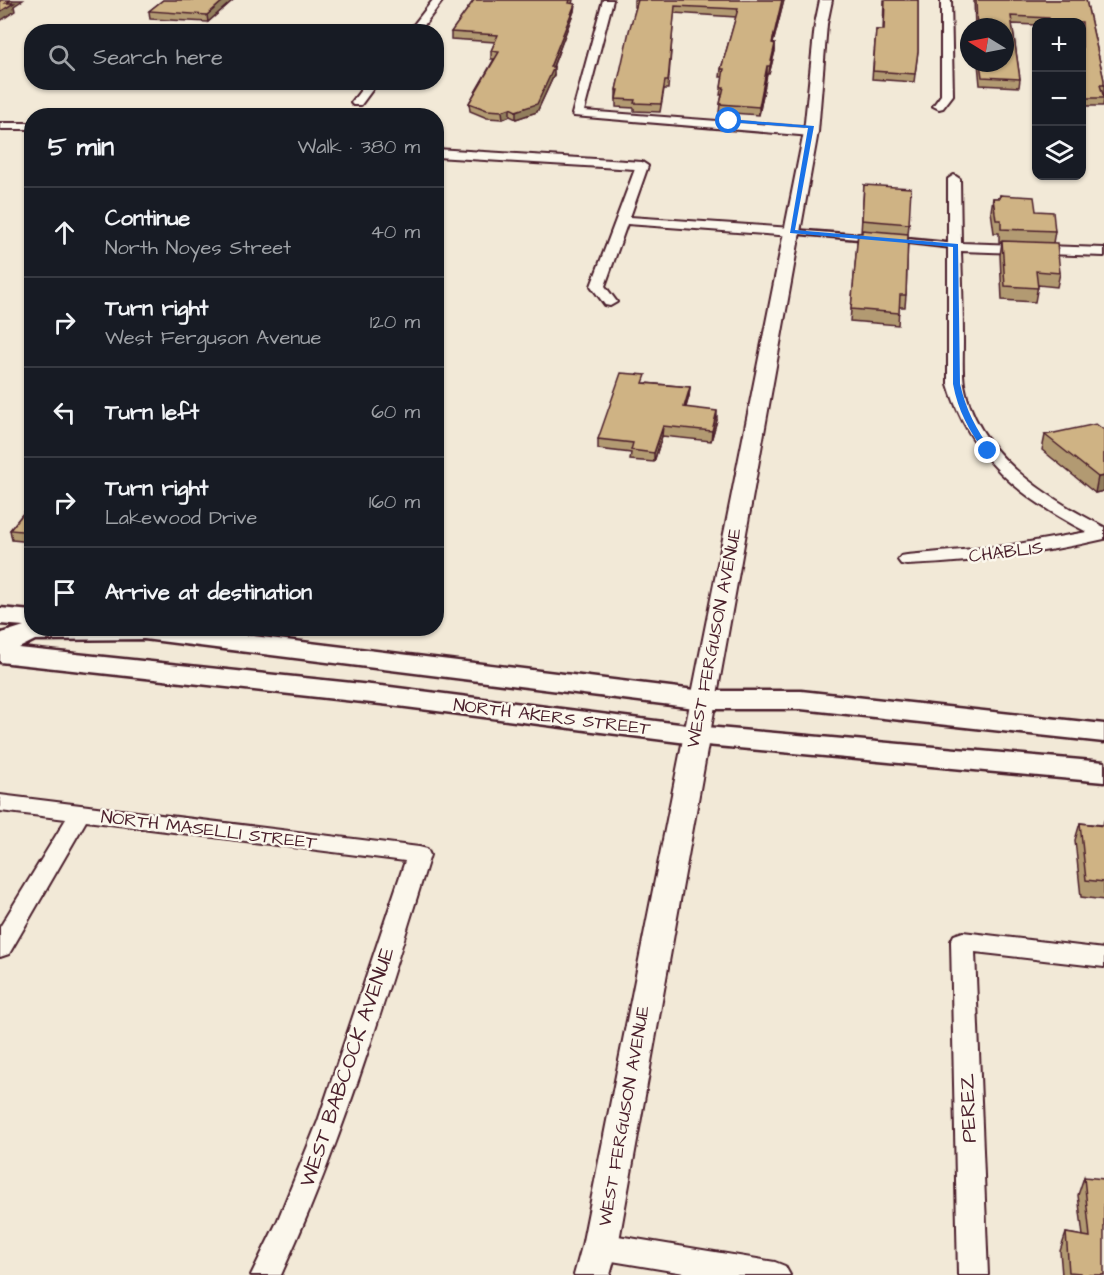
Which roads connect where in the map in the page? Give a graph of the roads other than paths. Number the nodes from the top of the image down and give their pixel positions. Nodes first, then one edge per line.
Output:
1 (438, 0) edge
2 (608, 0) edge
3 (826, 0) edge
4 (946, 0) edge
5 (419, 24) edge
6 (368, 90) edge
7 (357, 103) dead end
8 (939, 106) dead end
9 (0, 126) edge
10 (24, 126) edge
11 (811, 129) junction
12 (444, 154) edge
13 (954, 179) dead end
14 (622, 220) junction
15 (792, 232) junction
16 (880, 238) edge
17 (891, 239) edge
18 (956, 246) junction
19 (1104, 252) edge
20 (610, 302) dead end
21 (1104, 534) edge
22 (907, 560) dead end
23 (0, 616) edge
24 (24, 618) edge
25 (24, 635) edge
26 (189, 636) edge
27 (0, 654) edge
28 (703, 700) junction
29 (1104, 733) edge
30 (695, 735) junction
31 (1104, 772) edge
32 (0, 804) edge
33 (79, 814) junction
34 (419, 855) joint
35 (0, 948) edge
36 (1104, 958) edge
37 (596, 1261) edge
38 (266, 1275) edge
39 (775, 1275) edge
40 (973, 1275) edge

1 - 5 street
2 - 11 street
3 - 11 street, WEST FERGUSON AVENUE
4 - 8 street
6 - 7 street
9 - 10 street
11 - 15 street, WEST FERGUSON AVENUE
12 - 14 street
13 - 18 street
14 - 15 street
14 - 20 street
15 - 16 lane
15 - 28 street, WEST FERGUSON AVENUE
17 - 18 lane
18 - 19 street
18 - 21 street
21 - 22 street, CHABLIS
23 - 24 main road
25 - 27 main road
26 - 28 main road, NORTH AKERS STREET
27 - 30 main road, NORTH AKERS STREET
28 - 29 main road, NORTH AKERS STREET
28 - 30 street, WEST FERGUSON AVENUE
30 - 31 main road, NORTH AKERS STREET
30 - 37 street, WEST FERGUSON AVENUE
32 - 33 street, NORTH MASELLI STREET
33 - 34 street, NORTH MASELLI STREET
33 - 35 street
34 - 38 street, WEST BABCOCK AVENUE
36 - 40 street, PEREZ
37 - 39 street

